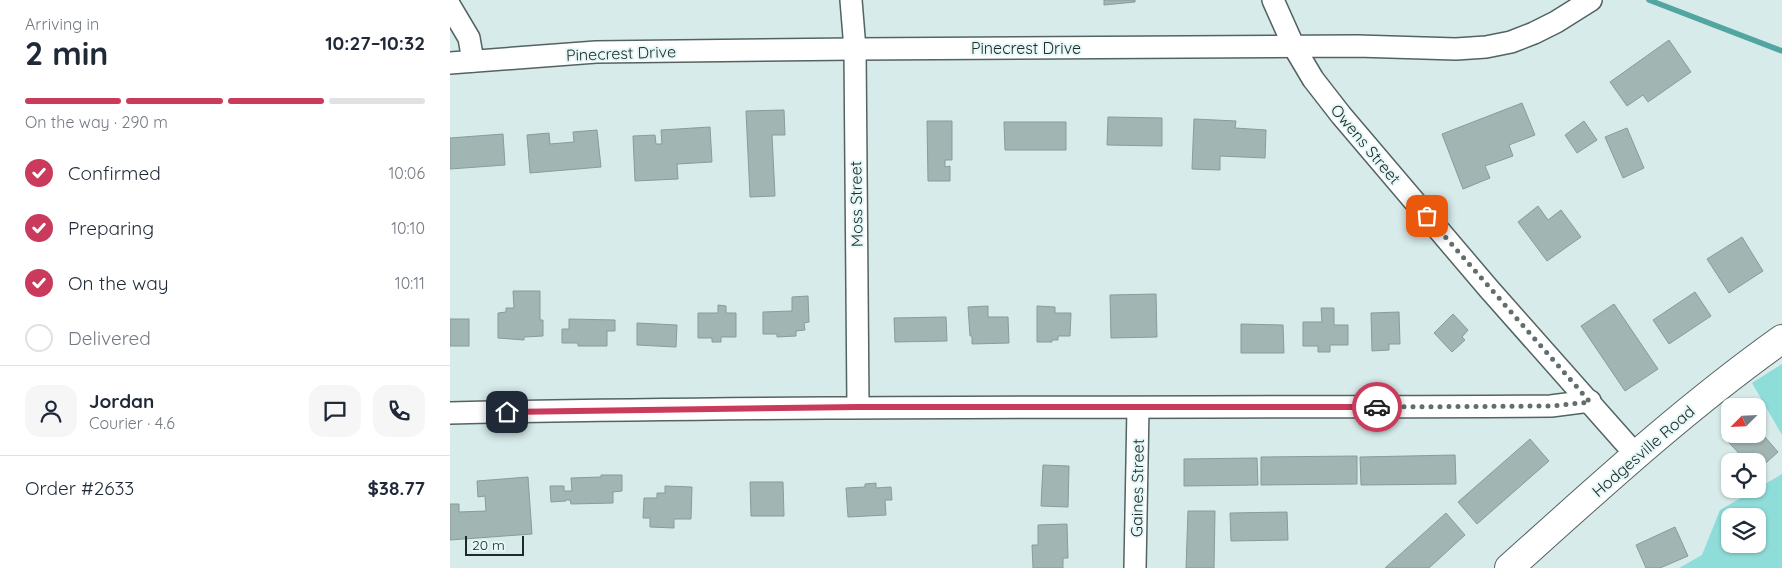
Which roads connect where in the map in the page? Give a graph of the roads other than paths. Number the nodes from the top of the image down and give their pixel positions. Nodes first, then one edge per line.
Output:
1 (851, 0) edge
2 (1273, 0) edge
3 (1591, 0) edge
4 (450, 6) edge
5 (1294, 47) junction
6 (855, 49) junction
7 (473, 61) junction
8 (450, 63) edge
9 (1782, 339) edge
10 (1590, 402) junction
11 (858, 407) junction
12 (1138, 408) junction
13 (450, 413) edge
14 (1636, 455) junction
15 (1135, 568) edge
16 (1509, 568) edge

1 - 6 street, Moss Street
2 - 5 street, Owens Street
3 - 5 street, Pinecrest Drive
4 - 7 street
5 - 6 street, Pinecrest Drive
5 - 10 street, Owens Street
6 - 7 street, Pinecrest Drive
6 - 11 street, Moss Street
7 - 8 street, Pinecrest Drive
9 - 14 street, Hodgesville Road
10 - 12 street
10 - 14 street, Owens Street
11 - 12 street
11 - 13 street
12 - 15 street, Gaines Street
14 - 16 street, Hodgesville Road

